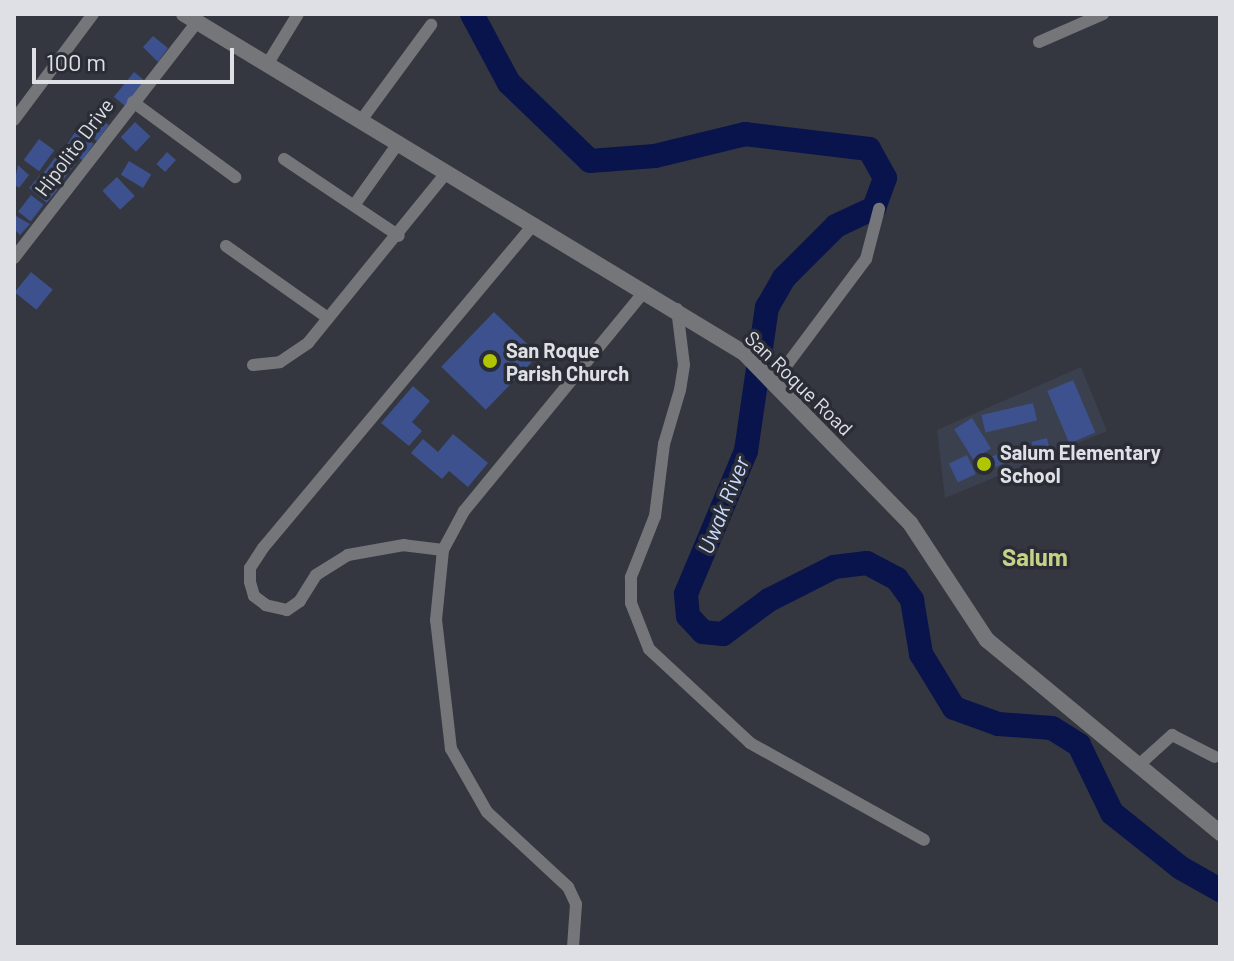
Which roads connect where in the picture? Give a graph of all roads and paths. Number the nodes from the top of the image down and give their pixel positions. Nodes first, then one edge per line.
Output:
1 (93, 14) edge
2 (298, 14) edge
3 (1103, 14) edge
4 (190, 18) edge
5 (431, 25) dead end
6 (1039, 42) dead end
7 (268, 63) junction
8 (133, 102) junction
9 (362, 119) junction
10 (14, 120) edge
11 (399, 142) junction
12 (284, 159) dead end
13 (447, 172) junction
14 (235, 177) dead end
15 (355, 204) junction
16 (879, 209) dead end
17 (534, 224) junction
18 (399, 236) junction
19 (226, 246) dead end
20 (14, 258) edge
21 (645, 291) junction
22 (677, 309) junction
23 (328, 318) junction
24 (253, 365) dead end
25 (774, 382) junction
26 (443, 550) junction
27 (1215, 757) dead end
28 (1141, 763) junction
29 (1220, 833) edge
30 (924, 840) dead end
31 (573, 947) edge

1 - 10 street
2 - 7 street
3 - 6 street
4 - 7 street, San Roque Road
4 - 8 street, Hipolito Drive
5 - 9 street
7 - 9 street, San Roque Road
8 - 14 street
8 - 20 street, Hipolito Drive
9 - 11 street, San Roque Road
11 - 13 street, San Roque Road
11 - 15 street
12 - 15 street
13 - 17 street, San Roque Road
13 - 18 street
15 - 18 street
16 - 25 street
17 - 21 street, San Roque Road
17 - 26 street
18 - 23 street
19 - 23 street
21 - 22 street, San Roque Road
21 - 26 street
22 - 25 street, San Roque Road
22 - 30 street
23 - 24 street
25 - 28 street, San Roque Road
26 - 31 street
27 - 28 street
28 - 29 street, San Roque Road

